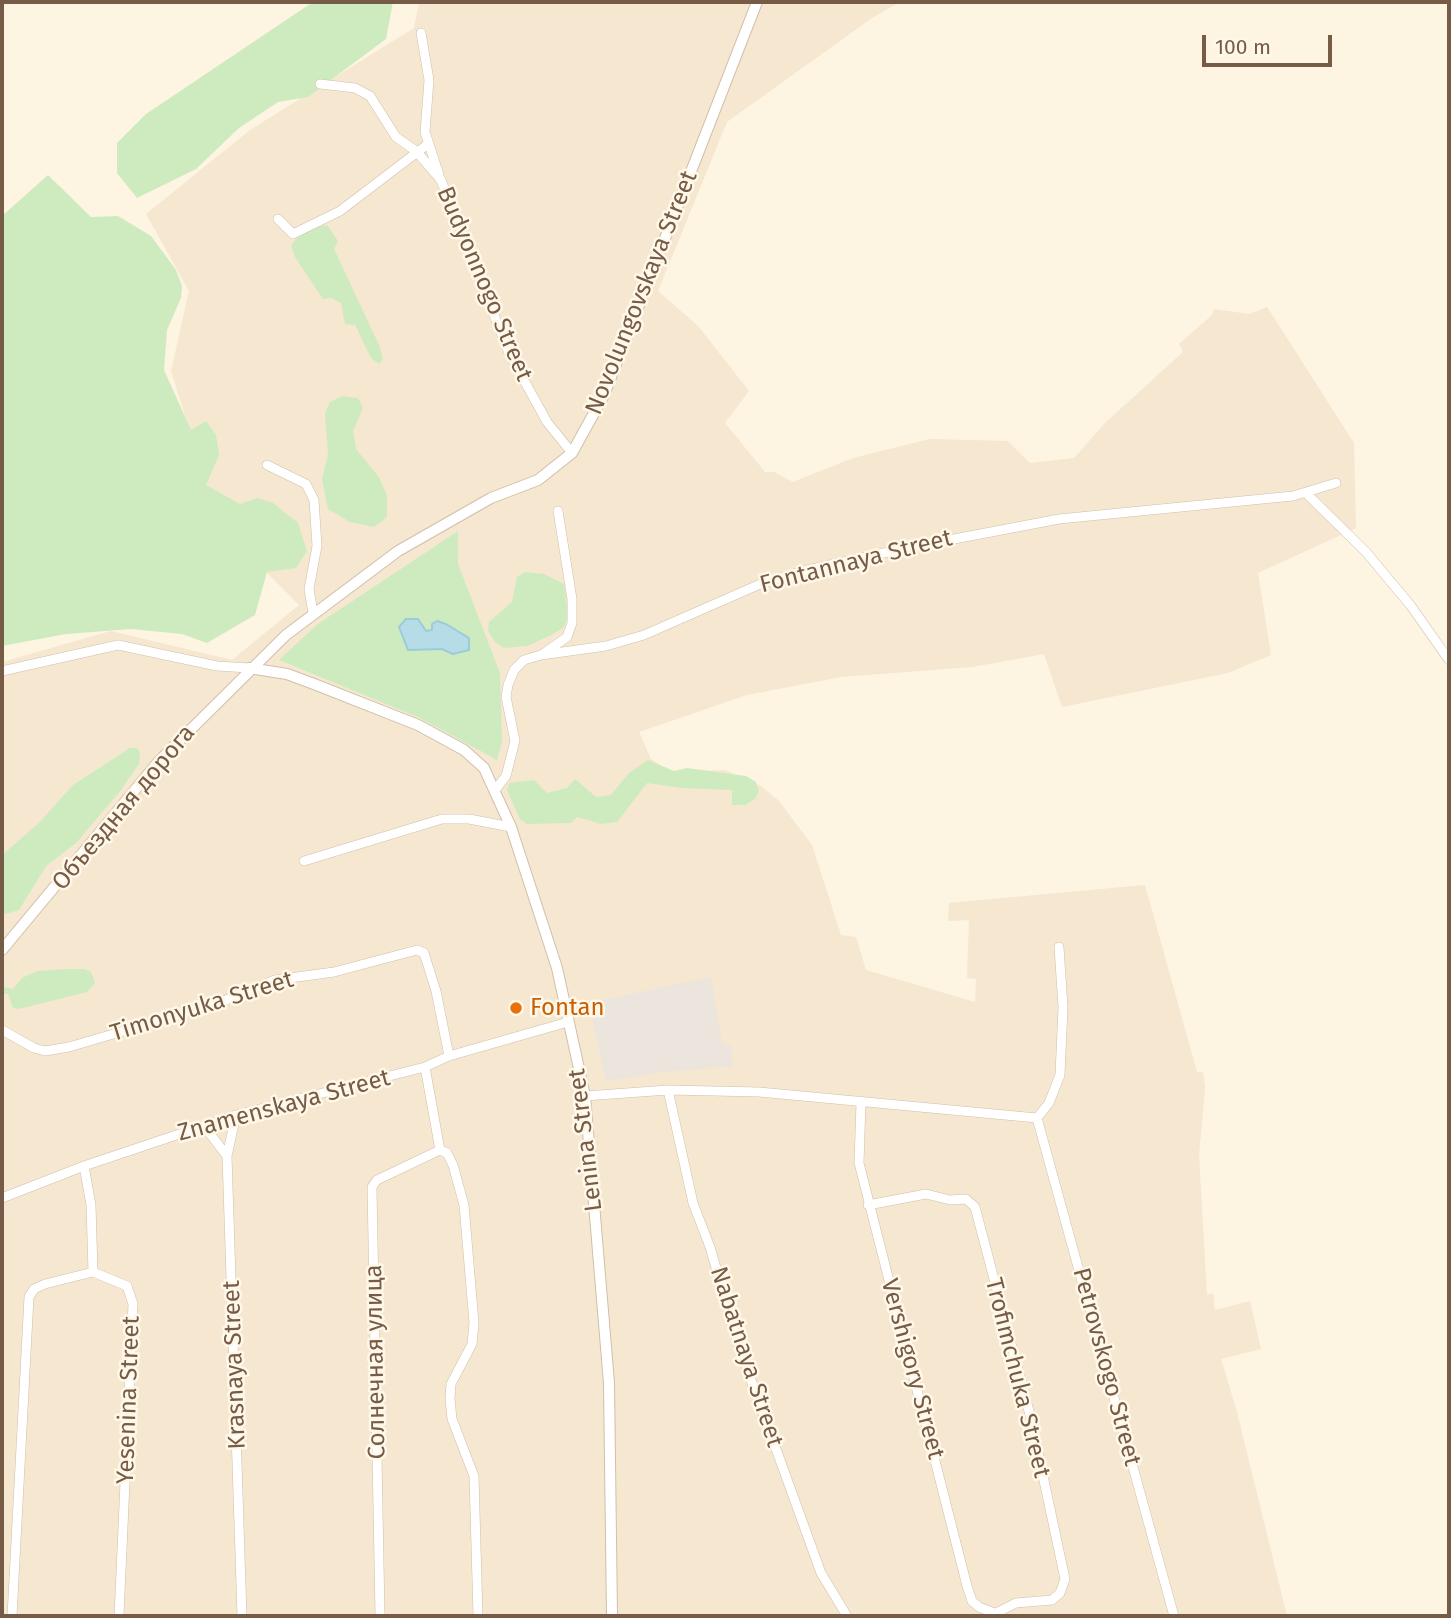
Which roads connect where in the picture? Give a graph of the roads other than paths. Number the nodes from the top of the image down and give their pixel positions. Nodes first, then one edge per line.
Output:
1 (757, 2) edge
2 (421, 33) dead end
3 (320, 84) dead end
4 (428, 144) junction
5 (416, 151) junction
6 (441, 180) junction
7 (278, 219) dead end
8 (572, 453) junction
9 (267, 465) dead end
10 (1336, 483) dead end
11 (1306, 493) junction
12 (558, 511) dead end
13 (313, 613) junction
14 (568, 637) junction
15 (567, 653) junction
16 (541, 655) junction
17 (1449, 660) edge
18 (249, 668) junction
19 (2, 671) edge
20 (496, 789) junction
21 (511, 827) junction
22 (304, 861) dead end
23 (1059, 947) dead end
24 (2, 950) edge
25 (568, 1022) junction
26 (2, 1030) edge
27 (449, 1056) junction
28 (425, 1067) junction
29 (668, 1090) junction
30 (585, 1096) junction
31 (861, 1103) junction
32 (236, 1115) junction
33 (1037, 1118) junction
34 (204, 1126) junction
35 (440, 1150) junction
36 (228, 1156) junction
37 (84, 1166) junction
38 (2, 1198) edge
39 (868, 1205) junction
40 (93, 1272) junction
41 (999, 1614) edge
42 (12, 1616) edge
43 (119, 1616) edge
44 (242, 1616) edge
45 (380, 1616) edge
46 (478, 1616) edge
47 (612, 1616) edge
48 (847, 1616) edge
49 (1174, 1616) edge

1 - 8 street, Novolungovskaya Street
2 - 4 street
3 - 5 street, Budyonnogo Street
4 - 5 street
4 - 6 street
5 - 6 street, Budyonnogo Street
5 - 7 street
6 - 8 street, Budyonnogo Street
8 - 13 street, Novolungovskaya Street
9 - 13 street
10 - 11 street, Fontannaya Street
11 - 15 street, Fontannaya Street
11 - 17 street
12 - 14 street
13 - 18 street, Novolungovskaya Street
14 - 15 street
14 - 16 street
15 - 16 street, Fontannaya Street
16 - 20 street, Fontannaya Street
18 - 19 street
18 - 20 street, Lenina Street
18 - 24 street, Объездная дорога
20 - 21 street, Lenina Street
21 - 22 street
21 - 25 street, Lenina Street
23 - 33 street
25 - 27 street, Znamenskaya Street
25 - 30 street, Lenina Street
26 - 27 street, Timonyuka Street
27 - 28 street, Znamenskaya Street
28 - 32 street, Znamenskaya Street
28 - 35 street
29 - 30 street
29 - 31 street
29 - 48 street, Nabatnaya Street
30 - 47 street, Lenina Street
31 - 33 street
31 - 39 street, Vershigory Street
32 - 34 street, Znamenskaya Street
32 - 36 street, Krasnaya Street
33 - 49 street, Petrovskogo Street
34 - 36 street
34 - 37 street, Znamenskaya Street
35 - 45 street, Солнечная улица
35 - 46 street
36 - 44 street, Krasnaya Street
37 - 38 street, Znamenskaya Street
37 - 40 street
39 - 41 street, Vershigory Street
39 - 41 street, Trofimchuka Street
40 - 42 street
40 - 43 street, Yesenina Street

